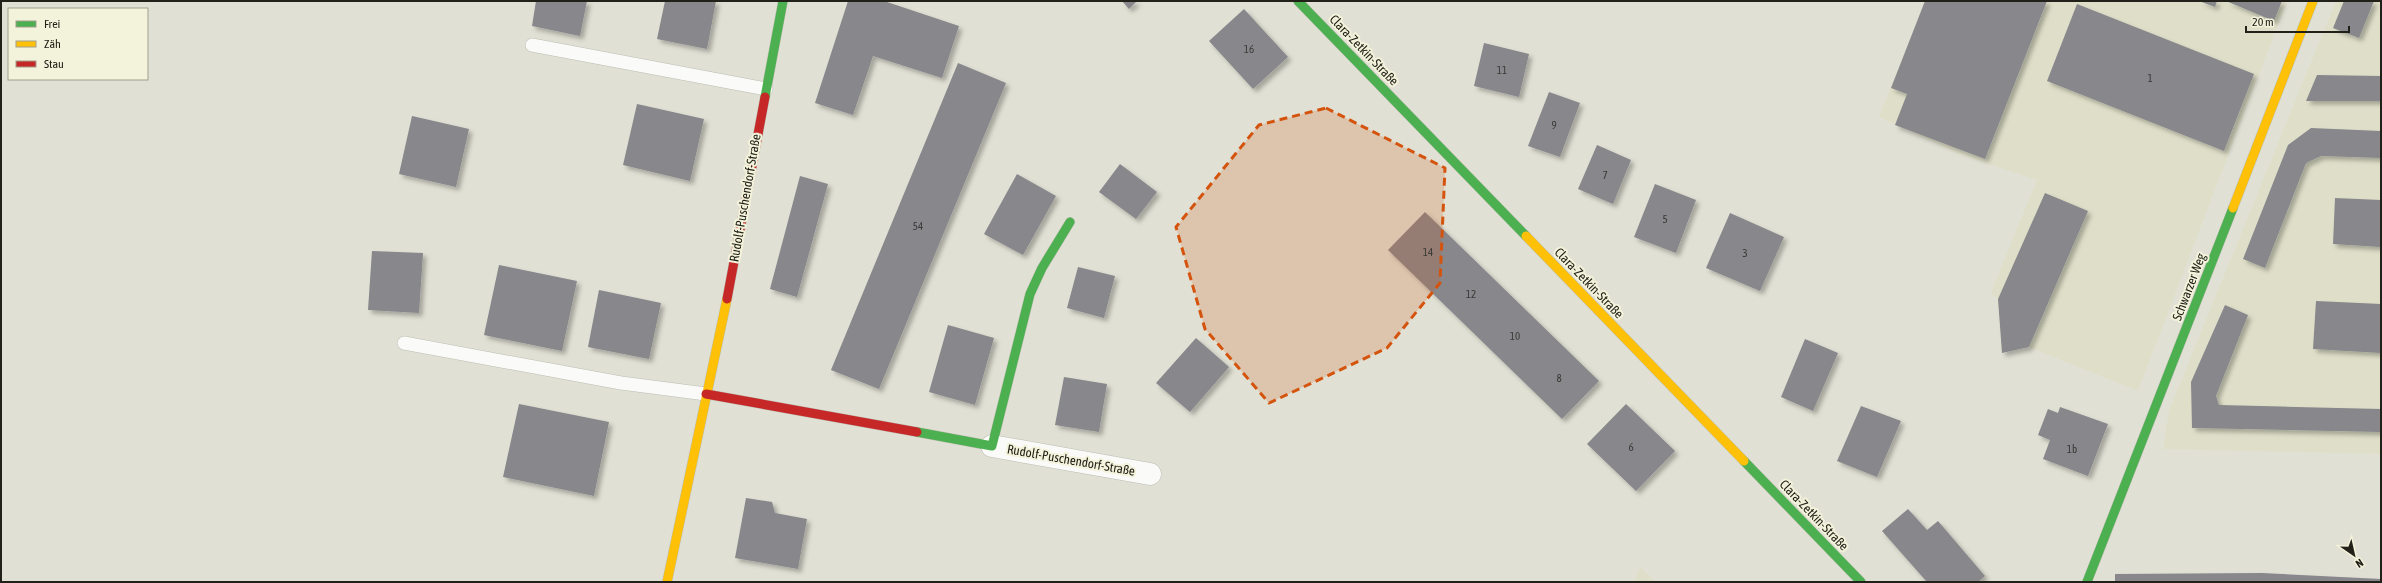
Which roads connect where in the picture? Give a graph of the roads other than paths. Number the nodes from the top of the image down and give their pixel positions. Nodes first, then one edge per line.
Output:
1 (783, 1) edge
2 (1298, 1) edge
3 (2313, 1) edge
4 (532, 45) dead end
5 (766, 89) junction
6 (1070, 222) dead end
7 (404, 344) dead end
8 (706, 394) junction
9 (992, 446) junction
10 (1150, 474) dead end
11 (667, 582) edge
12 (1861, 582) edge
13 (2087, 582) edge

1 - 5 street, Rudolf-Puschendorf-Straße
2 - 12 street, Clara-Zetkin-Straße
3 - 13 street, Schwarzer Weg
4 - 5 lane
5 - 8 street, Rudolf-Puschendorf-Straße
6 - 9 street, Rudolf-Puschendorf-Straße
7 - 8 lane
8 - 9 street, Rudolf-Puschendorf-Straße
8 - 11 street, Rudolf-Puschendorf-Straße
9 - 10 street, Rudolf-Puschendorf-Straße

